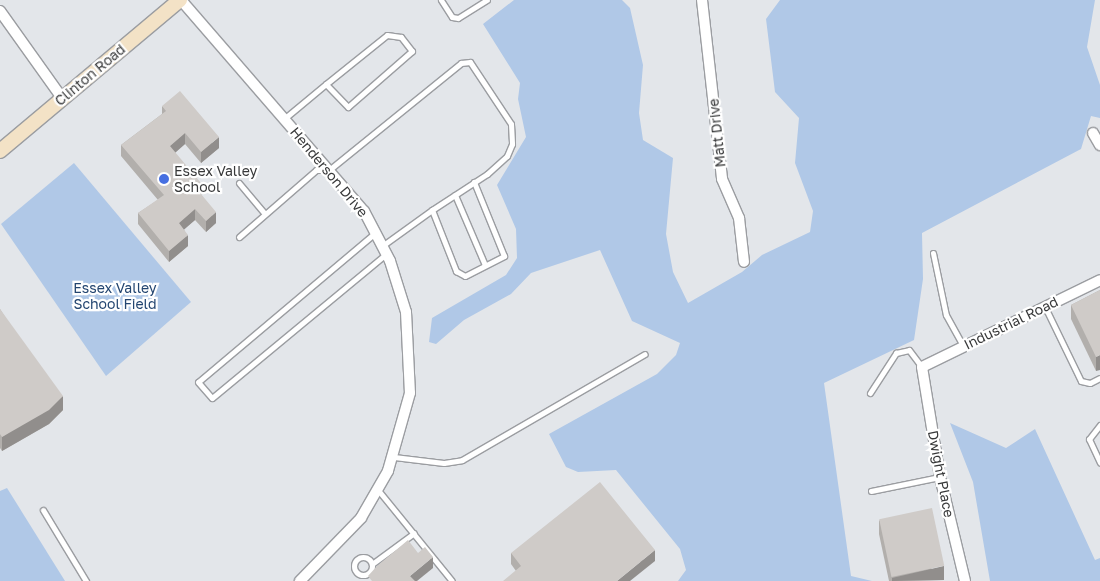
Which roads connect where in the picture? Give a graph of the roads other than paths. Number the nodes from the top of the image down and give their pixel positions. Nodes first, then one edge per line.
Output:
1 (180, 0) edge
2 (441, 0) edge
3 (487, 0) edge
4 (702, 0) edge
5 (0, 10) edge
6 (326, 84) junction
7 (62, 98) junction
8 (284, 118) junction
9 (1097, 132) edge
10 (1100, 146) edge
11 (0, 151) edge
12 (329, 170) junction
13 (239, 182) dead end
14 (474, 182) junction
15 (455, 195) junction
16 (432, 210) junction
17 (265, 214) junction
18 (376, 233) junction
19 (239, 237) dead end
20 (384, 250) junction
21 (933, 253) dead end
22 (744, 262) dead end
23 (485, 265) junction
24 (1100, 280) edge
25 (1044, 307) junction
26 (963, 346) junction
27 (645, 354) dead end
28 (922, 367) junction
29 (1100, 378) edge
30 (870, 393) dead end
31 (1100, 425) edge
32 (394, 457) junction
33 (1100, 463) edge
34 (940, 477) junction
35 (378, 490) junction
36 (871, 492) dead end
37 (43, 510) dead end
38 (414, 533) junction
39 (372, 564) dead end
40 (86, 581) edge
41 (300, 581) edge
42 (452, 581) edge
43 (965, 581) edge

1 - 7 street, Clinton Road
1 - 8 street, Henderson Drive
2 - 3 lane
4 - 22 street, Matt Drive
5 - 7 street
6 - 6 lane
6 - 8 lane
7 - 11 street, Clinton Road
8 - 12 street, Henderson Drive
9 - 10 street
12 - 14 lane
12 - 17 lane
12 - 18 street, Henderson Drive
13 - 17 lane
14 - 15 lane
14 - 23 lane
15 - 16 lane
15 - 23 lane
16 - 20 lane
16 - 23 lane
17 - 19 lane
18 - 20 street, Henderson Drive
18 - 20 lane
20 - 32 street, Henderson Drive
21 - 26 lane
24 - 25 street, Industrial Road
25 - 26 street, Industrial Road
25 - 29 lane
26 - 28 street, Industrial Road
27 - 32 lane
28 - 30 lane
28 - 34 street, Dwight Place
31 - 33 lane
32 - 35 street, Henderson Drive
34 - 36 lane
34 - 43 street, Dwight Place
35 - 38 lane
35 - 41 street, Henderson Drive
37 - 40 lane
38 - 39 lane
38 - 42 lane

